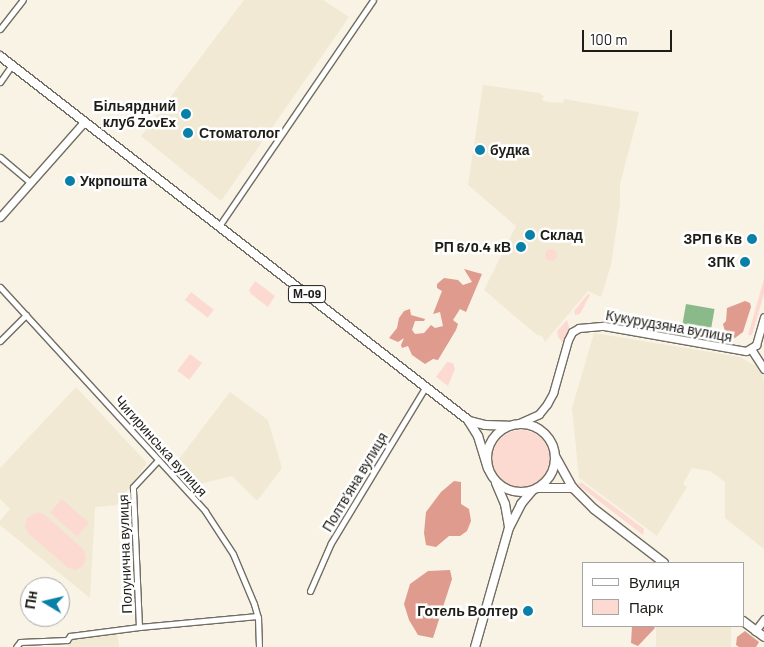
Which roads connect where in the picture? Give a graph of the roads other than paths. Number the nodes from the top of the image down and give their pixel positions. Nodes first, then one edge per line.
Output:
1 (24, 0) edge
2 (373, 0) edge
3 (0, 29) edge
4 (0, 56) edge
5 (12, 65) junction
6 (0, 82) edge
7 (84, 122) junction
8 (0, 157) edge
9 (30, 182) junction
10 (0, 217) edge
11 (219, 226) junction
12 (0, 287) edge
13 (26, 315) junction
14 (764, 318) edge
15 (0, 341) edge
16 (751, 349) junction
17 (764, 368) edge
18 (425, 388) junction
19 (469, 421) junction
20 (514, 425) junction
21 (554, 456) junction
22 (158, 460) junction
23 (488, 469) junction
24 (494, 479) junction
25 (573, 488) junction
26 (536, 489) junction
27 (509, 528) junction
28 (663, 562) edge
29 (310, 591) dead end
30 (257, 616) junction
31 (764, 619) edge
32 (744, 622) edge
33 (139, 627) junction
34 (755, 631) junction
35 (764, 637) edge
36 (67, 640) junction
37 (16, 647) edge
38 (65, 647) edge
39 (259, 647) edge
40 (475, 647) edge

1 - 3 street
2 - 11 street
4 - 5 main road, М-09
5 - 6 street
5 - 7 main road, М-09
7 - 9 main road
7 - 11 main road, М-09
8 - 9 street
9 - 10 main road
11 - 18 main road, М-09
12 - 13 street, Чигиринська вулиця
13 - 15 street
13 - 22 street, Чигиринська вулиця
14 - 16 main road
16 - 17 main road
16 - 20 main road, Кукурудзяна вулиця
18 - 19 main road, М-09
18 - 29 street, Полтвʼяна вулиця
19 - 20 main road, М-09
19 - 23 main road, М-09
20 - 21 main road, М-09
20 - 23 main road
21 - 25 main road, М-09
21 - 26 main road
22 - 30 street, Чигиринська вулиця
22 - 33 street, Полунична вулиця
23 - 24 main road, М-09
24 - 26 main road
24 - 27 main road
25 - 26 main road
25 - 28 main road, М-09
26 - 27 main road
27 - 40 main road
30 - 33 street, Полунична вулиця
30 - 39 street, Чигиринська вулиця
31 - 34 main road
32 - 34 main road
33 - 36 street, Полунична вулиця
34 - 35 main road
36 - 37 street, Полунична вулиця
36 - 38 street

